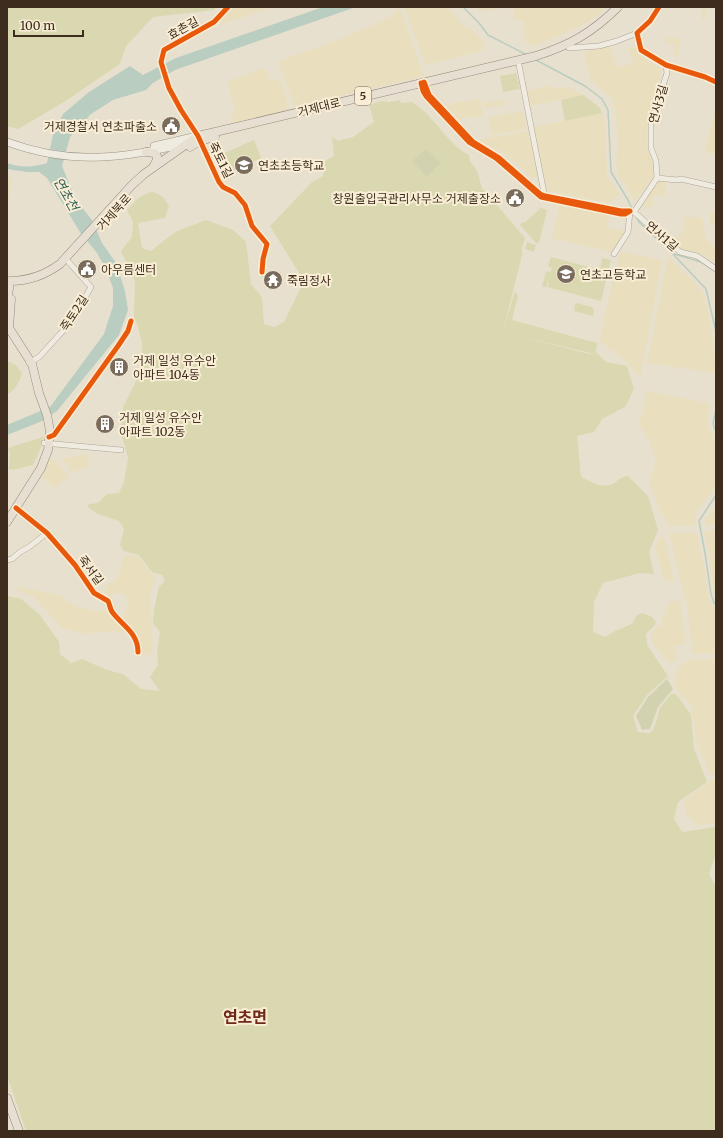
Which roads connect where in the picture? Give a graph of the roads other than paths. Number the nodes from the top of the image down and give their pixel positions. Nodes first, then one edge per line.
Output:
1 (228, 7) edge
2 (618, 7) edge
3 (624, 7) edge
4 (659, 7) edge
5 (637, 33) junction
6 (569, 48) junction
7 (535, 59) junction
8 (519, 65) junction
9 (666, 66) junction
10 (716, 82) edge
11 (423, 85) junction
12 (216, 137) joint
13 (7, 138) edge
14 (199, 138) junction
15 (7, 142) edge
16 (188, 144) junction
17 (43, 151) junction
18 (146, 152) junction
19 (74, 155) junction
20 (152, 169) junction
21 (657, 178) junction
22 (716, 187) edge
23 (545, 197) junction
24 (634, 213) junction
25 (102, 222) junction
26 (614, 254) dead end
27 (67, 261) junction
28 (716, 269) edge
29 (262, 272) dead end
30 (10, 283) edge
31 (7, 304) edge
32 (131, 321) dead end
33 (7, 332) edge
34 (30, 363) junction
35 (47, 440) junction
36 (121, 451) dead end
37 (16, 508) junction
38 (7, 522) edge
39 (47, 533) junction
40 (7, 560) edge
41 (138, 652) dead end
42 (7, 1098) edge
43 (20, 1131) edge

1 - 14 street, 효촌길
2 - 7 main road, 거제대로 / 5
3 - 6 main road, 거제대로 / 5
4 - 5 street
5 - 6 street
5 - 9 street
6 - 7 main road, 거제대로 / 5
7 - 8 main road, 거제대로 / 5
7 - 11 main road, 거제대로 / 5
8 - 11 main road, 거제대로 / 5
8 - 23 street
9 - 10 street
9 - 21 street, 연사3길
11 - 12 main road, 거제대로 / 5
11 - 14 main road, 거제대로 / 5
11 - 23 street
12 - 14 main road, 거제북로
13 - 17 main road, 거제대로
14 - 16 main road, 거제북로
14 - 19 main road, 거제대로
14 - 25 main road, 거제북로
14 - 29 street, 죽토1길
15 - 17 main road, 거제대로
16 - 18 main road, 거제대로
16 - 20 main road, 거제북로
17 - 19 main road, 거제대로
18 - 19 main road, 거제대로
18 - 20 main road
20 - 25 main road, 거제북로
21 - 22 street
21 - 24 street
23 - 24 street
24 - 26 street
24 - 28 street, 연사1길
25 - 27 main road, 거제북로
27 - 30 main road, 거제북로
27 - 34 street, 죽토2길
30 - 31 main road
30 - 34 main road
32 - 35 street
33 - 34 main road
34 - 35 main road
35 - 36 street
35 - 37 main road
37 - 38 main road
37 - 39 street, 죽서길
39 - 40 street
39 - 41 street, 죽서길
42 - 43 main road

